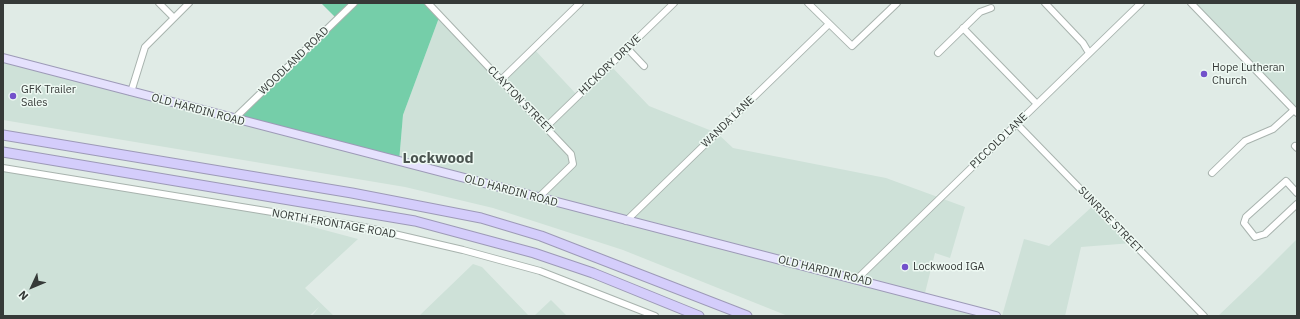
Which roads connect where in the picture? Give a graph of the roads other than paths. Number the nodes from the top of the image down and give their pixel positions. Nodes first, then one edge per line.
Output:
1 (159, 3) edge
2 (189, 3) edge
3 (354, 3) edge
4 (428, 3) edge
5 (580, 3) edge
6 (674, 3) edge
7 (808, 3) edge
8 (897, 3) edge
9 (1045, 3) edge
10 (1141, 3) edge
11 (1191, 3) edge
12 (991, 8) dead end
13 (174, 18) junction
14 (829, 24) junction
15 (963, 28) junction
16 (627, 48) junction
17 (938, 53) dead end
18 (1089, 53) junction
19 (3, 58) edge
20 (644, 66) dead end
21 (501, 80) junction
22 (130, 92) junction
23 (1037, 104) junction
24 (1295, 112) edge
25 (234, 119) junction
26 (1017, 124) junction
27 (546, 127) junction
28 (3, 135) edge
29 (3, 152) edge
30 (3, 168) edge
31 (1212, 173) dead end
32 (1297, 193) edge
33 (538, 198) junction
34 (1297, 204) edge
35 (626, 221) junction
36 (857, 279) junction
37 (656, 316) edge
38 (699, 316) edge
39 (747, 316) edge
40 (996, 316) edge
41 (1204, 316) edge

1 - 13 street
2 - 13 street
3 - 25 street, WOODLAND ROAD
4 - 21 street, CLAYTON STREET
5 - 21 street
6 - 16 street, HICKORY DRIVE
7 - 14 street
8 - 14 street
9 - 18 street
10 - 18 street, PICCOLO LANE
11 - 24 street
12 - 15 street
13 - 22 street
14 - 35 street, WANDA LANE
15 - 17 street
15 - 23 street
16 - 20 street
16 - 27 street, HICKORY DRIVE
18 - 23 street, PICCOLO LANE
19 - 22 main road, OLD HARDIN ROAD
21 - 27 street, CLAYTON STREET
22 - 25 main road, OLD HARDIN ROAD
23 - 26 street, PICCOLO LANE
24 - 31 street
25 - 33 main road, OLD HARDIN ROAD
26 - 36 street, PICCOLO LANE
26 - 41 street, SUNRISE STREET
27 - 33 street, CLAYTON STREET
28 - 39 highway
29 - 38 highway
30 - 37 street, NORTH FRONTAGE ROAD
32 - 34 street
33 - 35 main road, OLD HARDIN ROAD
35 - 36 main road, OLD HARDIN ROAD
36 - 40 main road, OLD HARDIN ROAD

